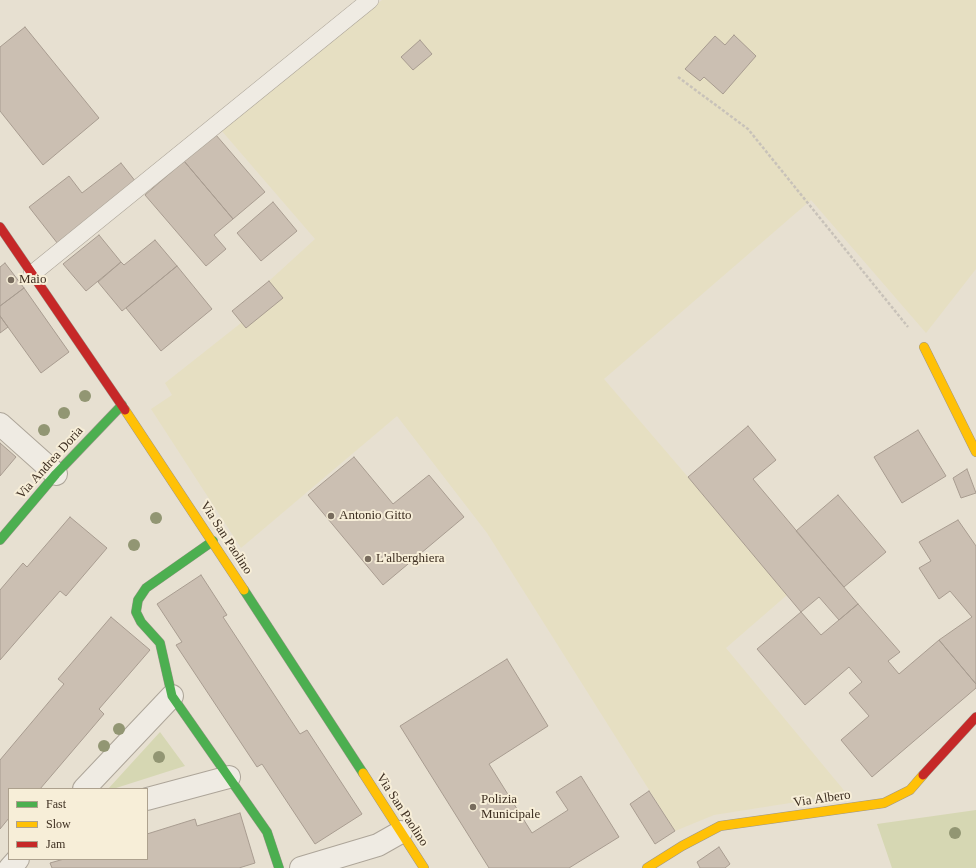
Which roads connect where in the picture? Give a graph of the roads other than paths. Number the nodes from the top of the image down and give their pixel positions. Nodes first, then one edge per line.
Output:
1 (370, 0) edge
2 (0, 227) edge
3 (32, 274) junction
4 (924, 346) road end
5 (122, 404) junction
6 (0, 424) edge
7 (976, 452) edge
8 (56, 474) junction
9 (0, 540) edge
10 (213, 541) junction
11 (172, 696) junction
12 (976, 717) edge
13 (229, 776) junction
14 (85, 788) edge
15 (148, 798) edge
16 (401, 832) junction
17 (17, 860) edge
18 (10, 868) edge
19 (278, 868) edge
20 (301, 868) edge
21 (424, 868) edge
22 (647, 868) edge

1 - 3 lane
2 - 3 street, Via San Paolino
3 - 5 street, Via San Paolino
4 - 7 street
5 - 8 street, Via Andrea Doria
5 - 10 street, Via San Paolino
6 - 8 street
8 - 9 street, Via Andrea Doria
10 - 11 street
10 - 16 street, Via San Paolino
11 - 13 street
11 - 14 street
12 - 22 street, Via Albero
13 - 15 street
13 - 19 street
16 - 20 street
16 - 21 street, Via San Paolino
17 - 18 street

